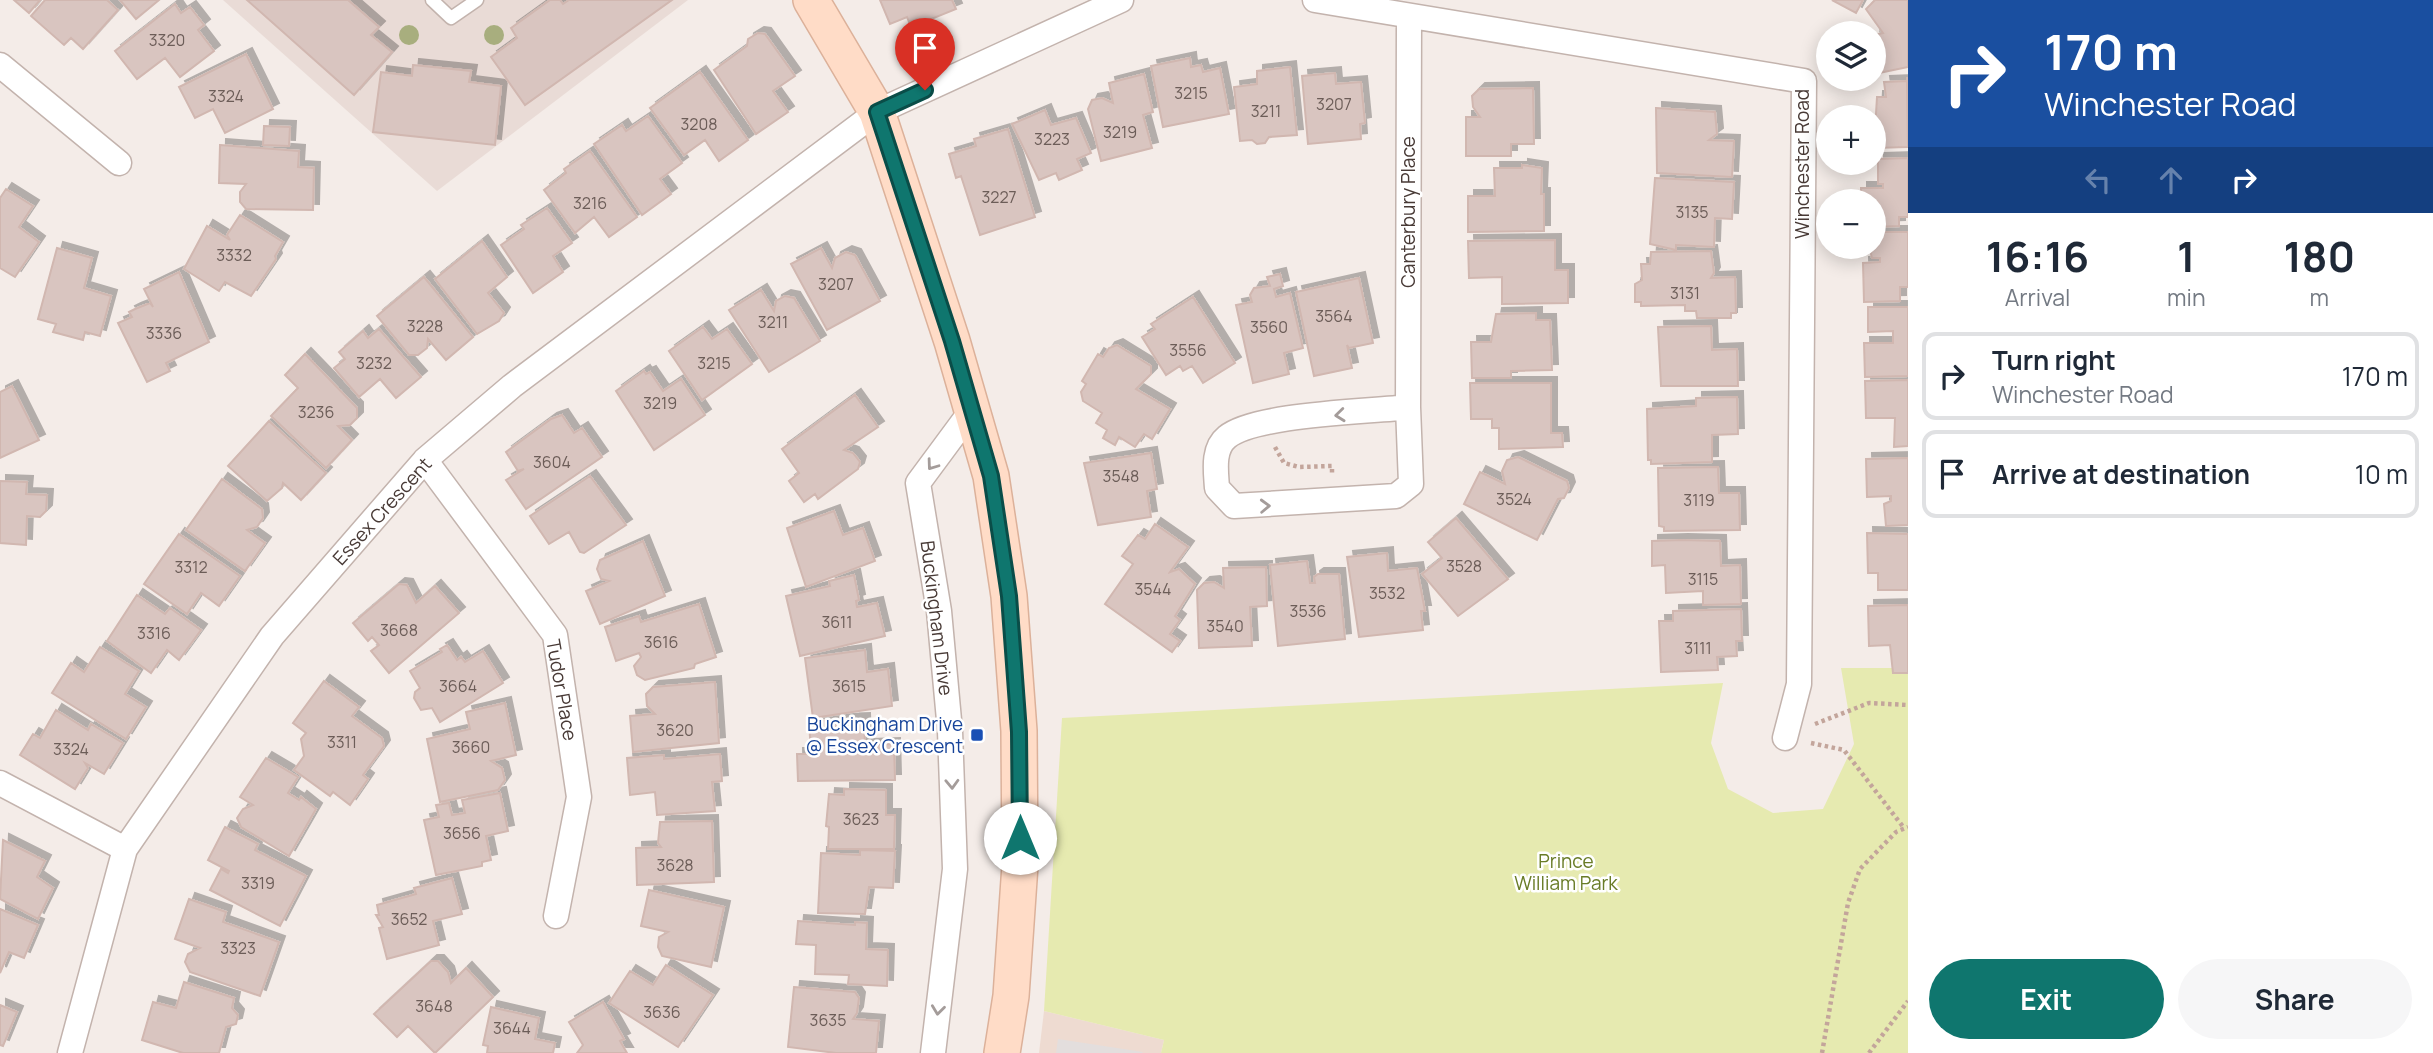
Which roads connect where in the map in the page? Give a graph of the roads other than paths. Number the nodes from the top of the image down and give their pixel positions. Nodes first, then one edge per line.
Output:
1 (432, 0) edge
2 (477, 0) edge
3 (811, 0) edge
4 (1121, 0) edge
5 (1315, 0) edge
6 (1409, 17) junction
7 (0, 65) edge
8 (877, 112) junction
9 (119, 163) dead end
10 (1408, 407) junction
11 (972, 410) junction
12 (425, 460) junction
13 (1784, 738) road end
14 (0, 783) edge
15 (125, 849) junction
16 (556, 916) dead end
17 (70, 1053) edge
18 (933, 1053) edge
19 (1002, 1053) edge

1 - 2 lane
3 - 8 street
4 - 8 street
5 - 6 street, Winchester Road
6 - 10 street, Canterbury Place
6 - 13 street, Winchester Road
7 - 9 street
8 - 11 street
8 - 12 street, Essex Crescent
10 -> 10 street, Canterbury Place
11 -> 18 street, Buckingham Drive
11 - 19 street
12 - 15 street, Essex Crescent
12 - 16 street, Tudor Place
14 - 15 street
15 - 17 street, Essex Crescent

